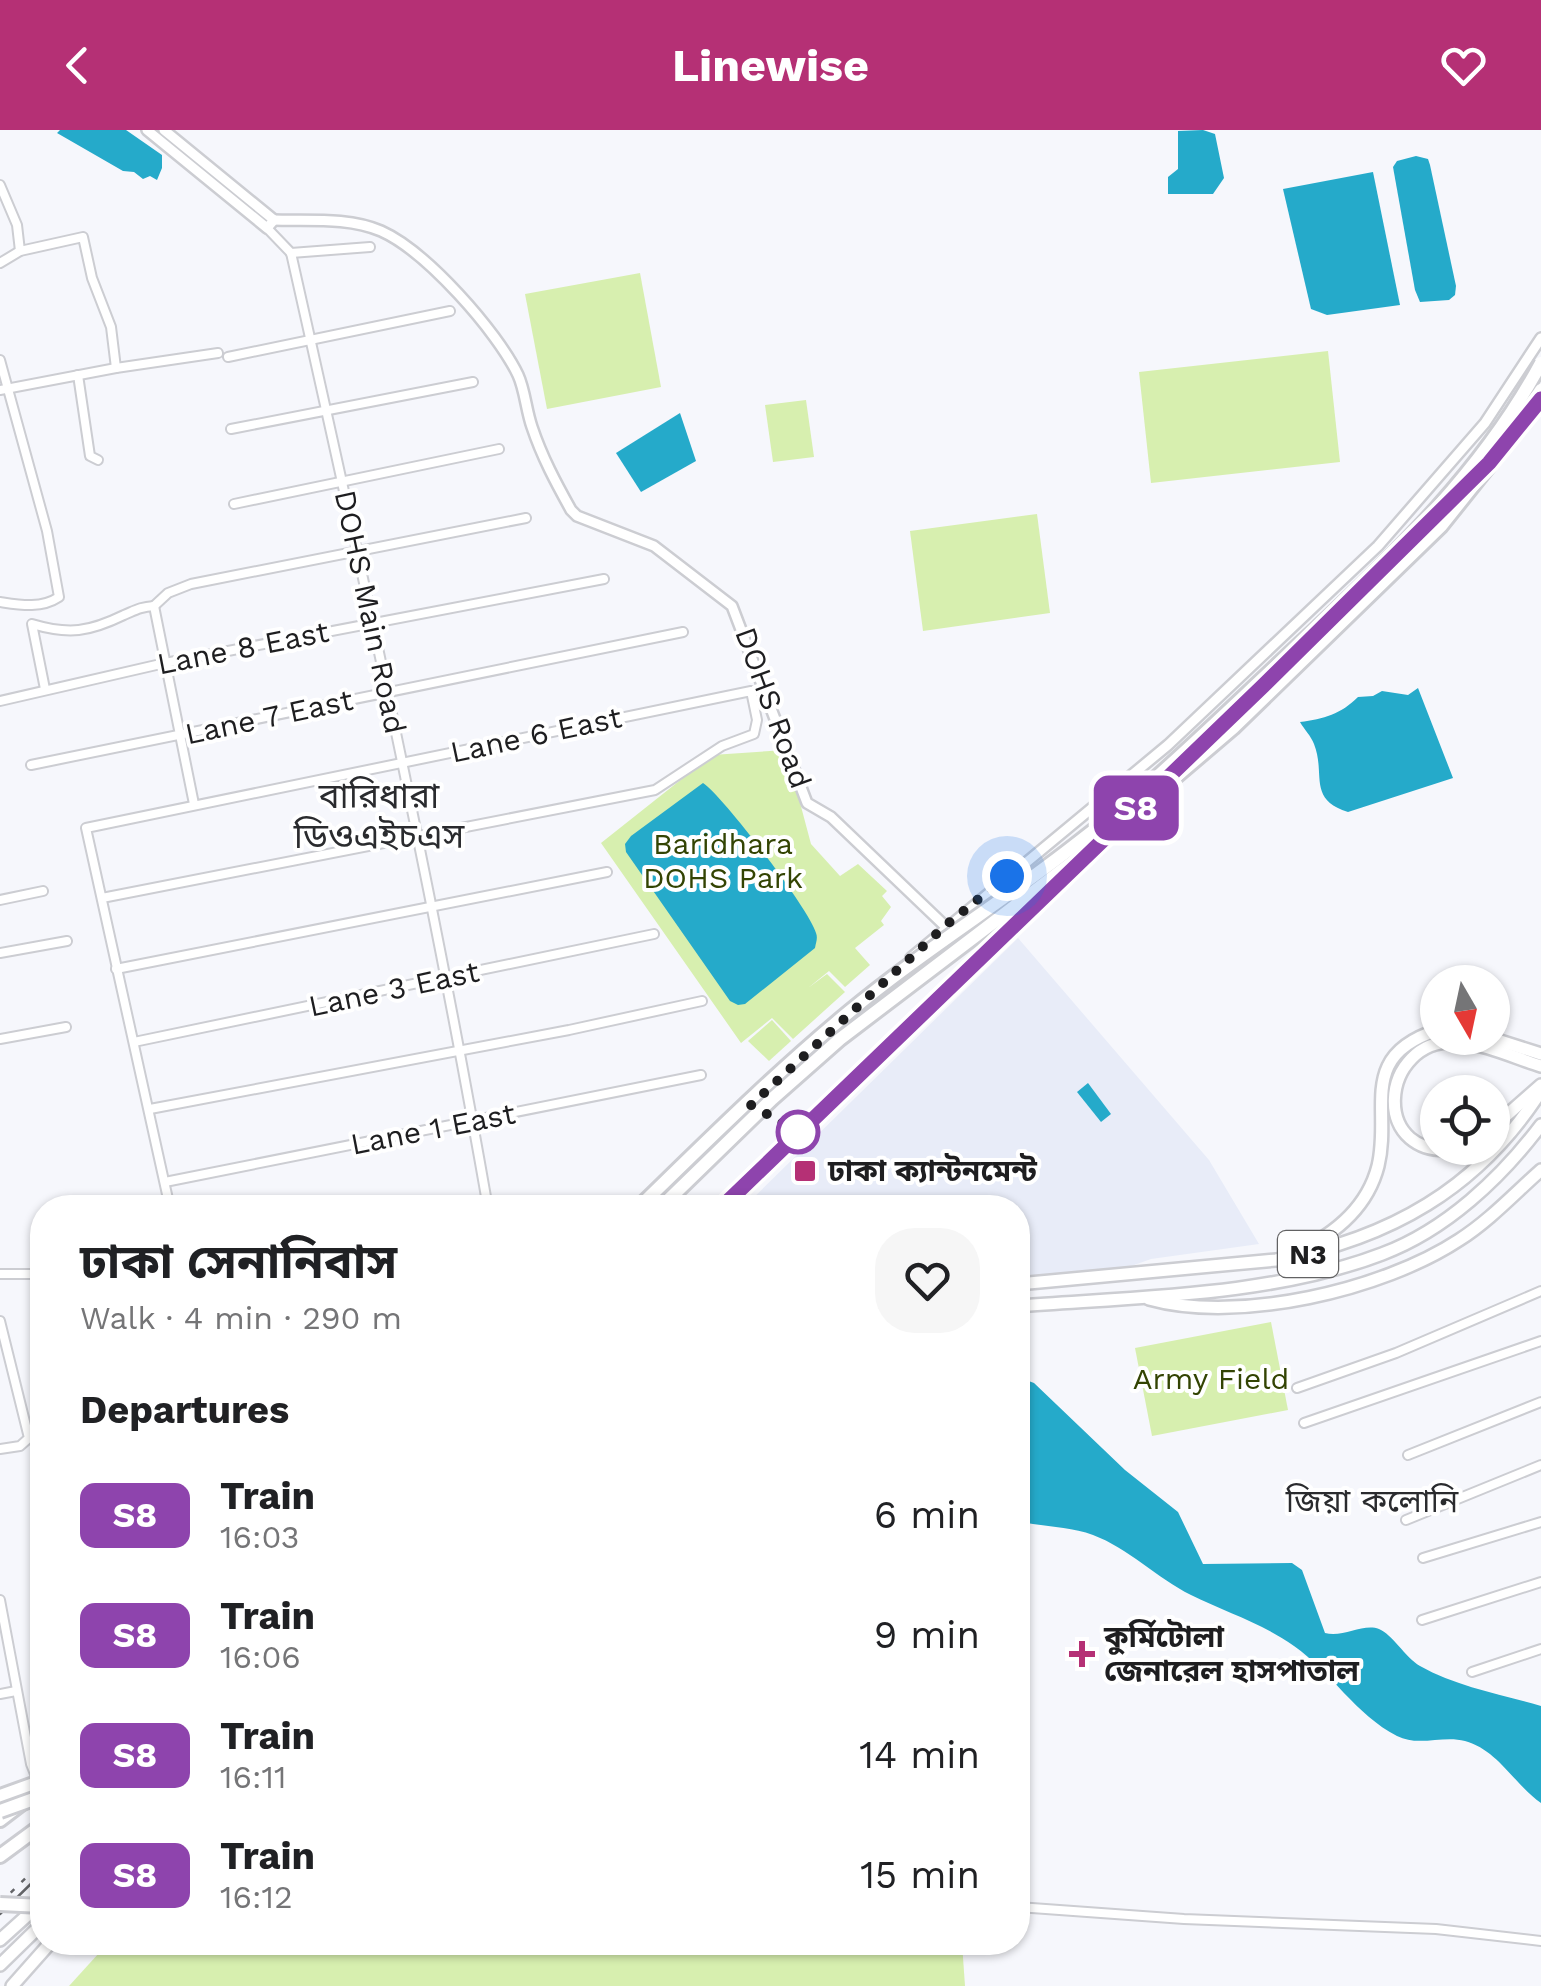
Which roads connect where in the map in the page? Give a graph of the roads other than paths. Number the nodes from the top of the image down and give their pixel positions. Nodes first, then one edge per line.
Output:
1 (148, 130) edge
2 (164, 130) edge
3 (0, 185) edge
4 (271, 224) junction
5 (370, 246) dead end
6 (20, 252) junction
7 (290, 252) junction
8 (0, 263) edge
9 (450, 311) dead end
10 (1541, 338) edge
11 (310, 340) junction
12 (218, 353) dead end
13 (228, 357) dead end
14 (0, 360) edge
15 (1541, 363) edge
16 (116, 368) junction
17 (78, 376) junction
18 (474, 382) dead end
19 (1541, 390) edge
20 (4, 391) edge
21 (328, 410) junction
22 (231, 429) dead end
23 (499, 450) dead end
24 (98, 460) dead end
25 (343, 481) junction
26 (234, 504) dead end
27 (526, 518) dead end
28 (358, 552) junction
29 (604, 579) dead end
30 (0, 602) edge
31 (154, 606) junction
32 (372, 623) junction
33 (683, 632) dead end
34 (165, 663) junction
35 (45, 689) junction
36 (385, 693) junction
37 (0, 701) edge
38 (180, 735) junction
39 (402, 762) junction
40 (31, 765) dead end
41 (194, 804) junction
42 (417, 838) junction
43 (607, 872) dead end
44 (43, 891) dead end
45 (102, 898) junction
46 (0, 900) edge
47 (431, 907) junction
48 (945, 926) junction
49 (654, 934) dead end
50 (67, 941) dead end
51 (0, 952) edge
52 (116, 970) junction
53 (446, 979) junction
54 (702, 1001) dead end
55 (66, 1028) dead end
56 (0, 1038) edge
57 (1420, 1040) edge
58 (134, 1042) junction
59 (1510, 1044) edge
60 (458, 1050) junction
61 (1541, 1054) edge
62 (1541, 1066) edge
63 (702, 1075) dead end
64 (1541, 1088) edge
65 (150, 1109) junction
66 (1510, 1113) edge
67 (473, 1121) junction
68 (1541, 1125) edge
69 (1420, 1145) edge
70 (1541, 1170) edge
71 (165, 1182) junction
72 (168, 1195) edge
73 (486, 1195) edge
74 (652, 1195) edge
75 (653, 1195) edge
76 (673, 1195) edge
77 (1276, 1260) junction
78 (0, 1274) edge
79 (30, 1274) edge
80 (1030, 1283) edge
81 (1541, 1291) edge
82 (1139, 1297) junction
83 (1030, 1305) edge
84 (0, 1321) edge
85 (1541, 1341) edge
86 (1297, 1388) dead end
87 (1541, 1402) edge
88 (1304, 1423) dead end
89 (0, 1450) edge
90 (1408, 1455) dead end
91 (1541, 1465) edge
92 (1406, 1520) dead end
93 (1541, 1522) edge
94 (1423, 1558) dead end
95 (1541, 1582) edge
96 (0, 1600) edge
97 (1422, 1620) dead end
98 (1541, 1649) edge
99 (1472, 1672) dead end
100 (16, 1690) junction
101 (0, 1694) edge
102 (30, 1759) edge
103 (30, 1787) edge
104 (30, 1794) edge
105 (0, 1796) edge
106 (30, 1800) edge
107 (0, 1810) edge
108 (0, 1820) edge
109 (30, 1834) edge
110 (0, 1856) edge
111 (30, 1903) edge
112 (0, 1904) edge
113 (1030, 1908) edge
114 (30, 1914) edge
115 (30, 1936) edge
116 (0, 1940) edge
117 (1541, 1941) edge
118 (39, 1955) edge
119 (0, 1965) edge
120 (12, 1986) edge

1 - 4 street
2 - 4 street
3 - 6 street
4 - 7 street
4 - 48 street, DOHS Road
5 - 7 street
6 - 8 street
6 - 16 street
7 - 11 street, DOHS Main Road
9 - 11 street
10 - 48 street
11 - 13 street
11 - 21 street, DOHS Main Road
12 - 16 street
14 - 20 street
15 - 74 highway, bridge
16 - 17 street
17 - 20 street
17 - 24 street
18 - 21 street
19 - 76 highway, bridge
20 - 30 street
21 - 22 street
21 - 25 street, DOHS Main Road
23 - 25 street
25 - 26 street
25 - 28 street, DOHS Main Road
27 - 28 street
28 - 31 street
28 - 32 street, DOHS Main Road
29 - 32 street, Lane 8 East
31 - 34 street
31 - 35 street
32 - 34 street, Lane 8 East
32 - 36 street, DOHS Main Road
33 - 36 street, Lane 7 East
34 - 35 street, Lane 8 East
34 - 38 street
35 - 37 street, Lane 8 East
36 - 38 street, Lane 7 East
36 - 39 street, DOHS Main Road
38 - 40 street, Lane 7 East
38 - 41 street
39 - 41 street, Lane 6 East
39 - 42 street, DOHS Main Road
39 - 42 street, Lane 6 East
41 - 45 street, Lane 6 East
42 - 45 street
42 - 47 street, DOHS Main Road
43 - 47 street
44 - 46 street
45 - 52 street
47 - 52 street
47 - 53 street, DOHS Main Road
48 - 75 street
49 - 53 street, Lane 3 East
50 - 51 street
52 - 58 street
53 - 58 street, Lane 3 East
53 - 60 street, DOHS Main Road
54 - 60 street
55 - 56 street
57 - 77 highway
58 - 65 street
59 - 61 highway
60 - 65 street
60 - 67 street, DOHS Main Road
62 - 69 highway
63 - 67 street, Lane 1 East
64 - 66 highway
64 - 77 highway, N3
65 - 71 street
67 - 71 street, Lane 1 East
67 - 73 street, DOHS Main Road
68 - 82 highway, N3
70 - 82 highway
71 - 72 street
77 - 80 highway, N3
78 - 79 street
81 - 86 street
82 - 83 highway, N3
84 - 89 street
85 - 88 street
87 - 90 street
91 - 92 street
93 - 94 street
95 - 97 street
96 - 100 street
98 - 99 street
100 - 101 street
100 - 102 street
103 - 105 highway
104 - 108 highway
106 - 107 highway, bridge
109 - 110 highway
111 - 112 highway, bridge
113 - 117 street
114 - 116 highway
115 - 119 highway
118 - 120 highway

